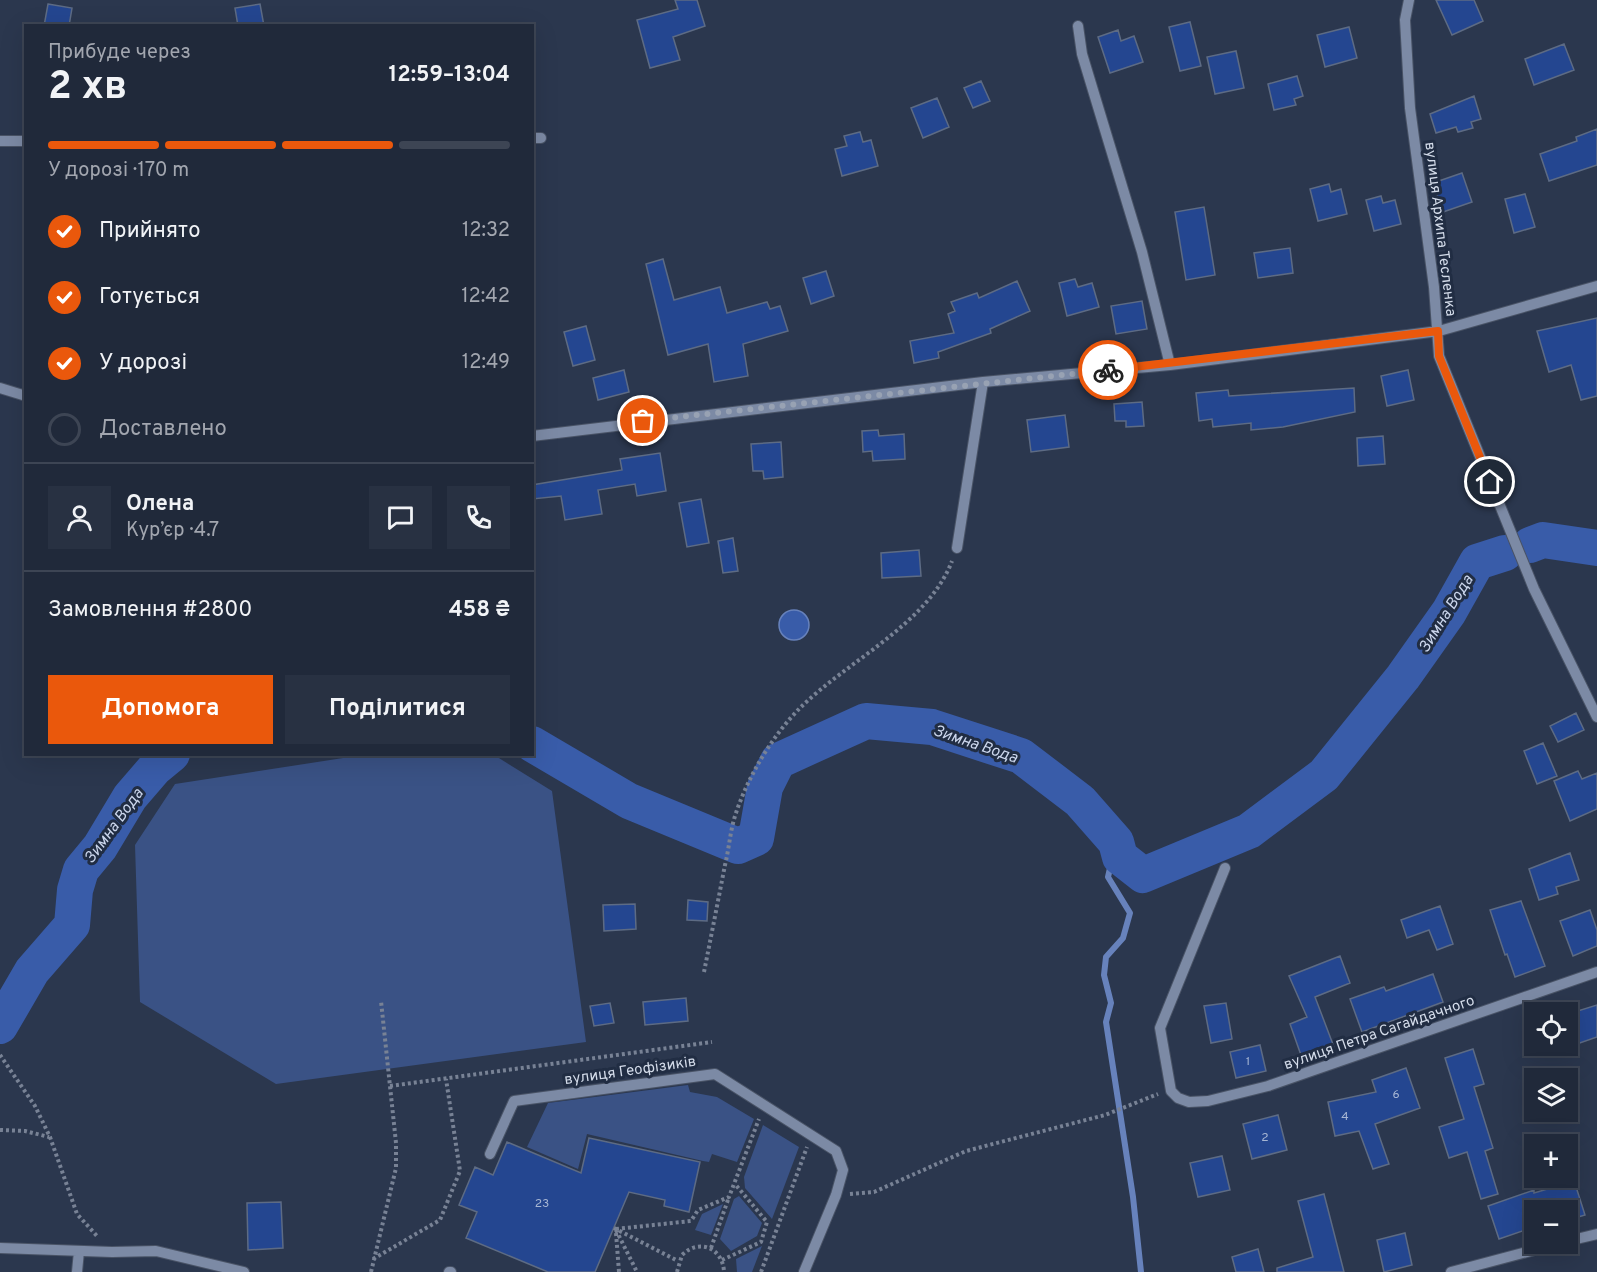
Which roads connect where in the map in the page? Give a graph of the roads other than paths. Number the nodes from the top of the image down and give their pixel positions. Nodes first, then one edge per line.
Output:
1 (1408, 0) edge
2 (1078, 26) dead end
3 (0, 141) edge
4 (24, 141) edge
5 (1597, 286) edge
6 (1438, 331) junction
7 (1170, 365) junction
8 (983, 382) junction
9 (0, 388) edge
10 (24, 395) edge
11 (534, 436) edge
12 (957, 548) road end
13 (1597, 717) edge
14 (1225, 868) dead end
15 (1597, 972) edge
16 (490, 1154) dead end
17 (1597, 1234) edge
18 (1578, 1239) edge
19 (0, 1248) edge
20 (78, 1251) junction
21 (1524, 1253) edge
22 (77, 1272) edge
23 (244, 1272) edge
24 (804, 1272) edge
25 (1450, 1272) edge

1 - 6 street, вулиця Архипа Тесленка
2 - 7 street
3 - 4 street
5 - 6 street
6 - 7 street
6 - 13 street, вулиця Архипа Тесленка
7 - 8 street
8 - 11 street
8 - 12 street
9 - 10 street
14 - 15 street, вулиця Петра Сагайдачного
16 - 24 street, вулиця Геофізиків
17 - 18 street
19 - 20 street
20 - 22 street
20 - 23 street
21 - 25 street

